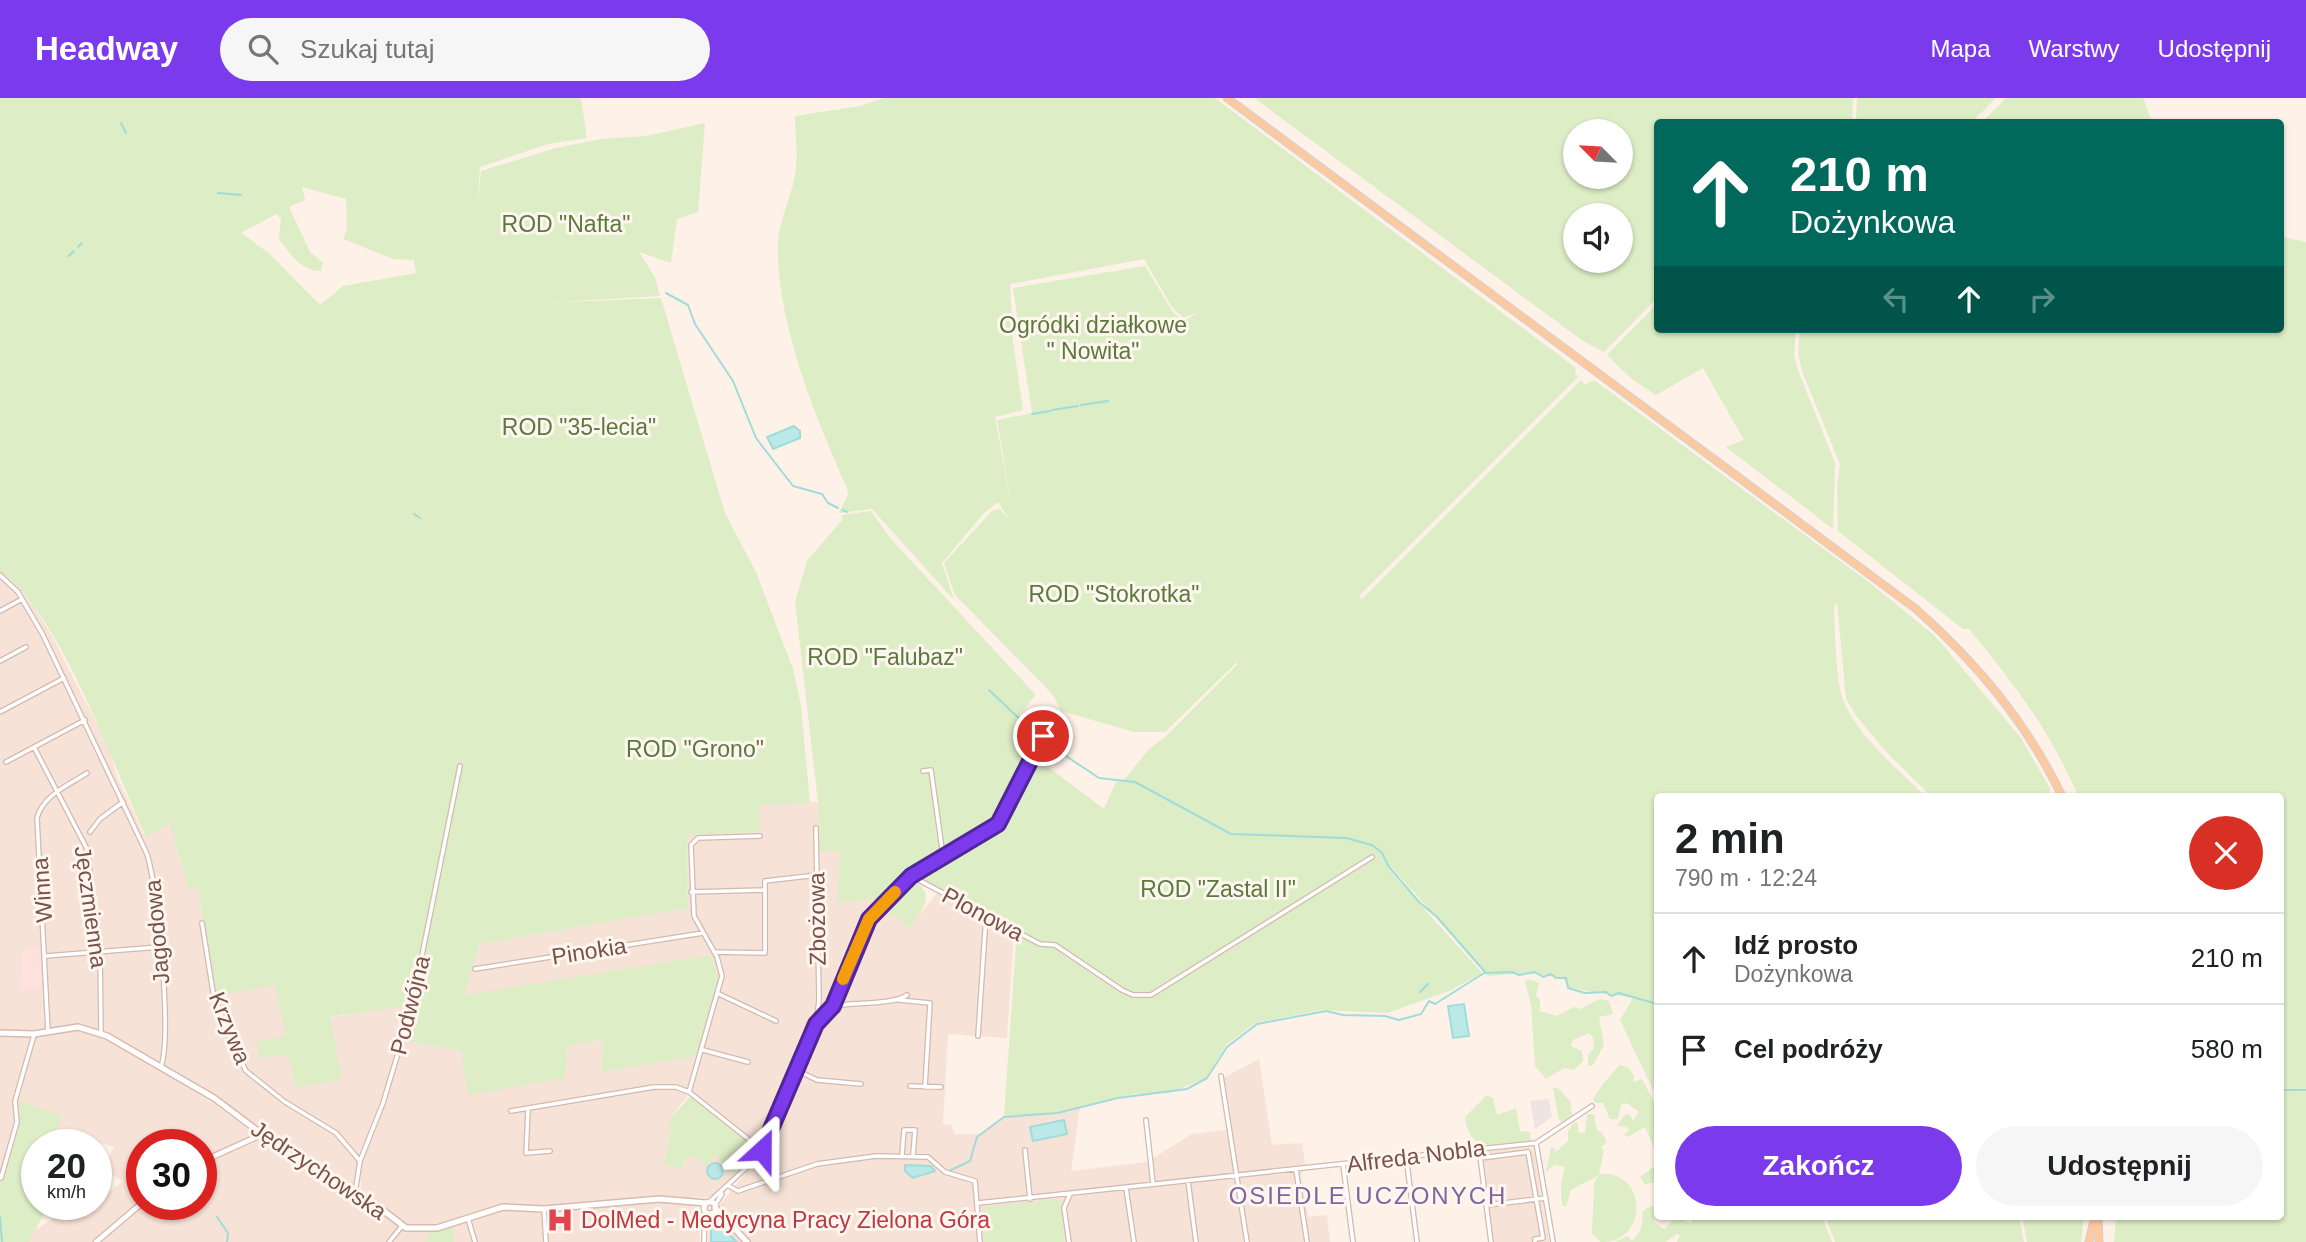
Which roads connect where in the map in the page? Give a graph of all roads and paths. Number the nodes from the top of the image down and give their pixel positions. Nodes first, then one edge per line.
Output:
1 (1227, 98) edge
2 (0, 575) edge
3 (23, 598) junction
4 (0, 611) edge
5 (26, 647) dead end
6 (0, 660) edge
7 (64, 678) junction
8 (0, 712) edge
9 (1054, 717) dead end
10 (85, 720) junction
11 (35, 749) junction
12 (6, 762) dead end
13 (460, 766) dead end
14 (923, 771) dead end
15 (87, 773) dead end
16 (59, 791) junction
17 (2060, 793) edge
18 (123, 802) junction
19 (816, 828) dead end
20 (90, 832) dead end
21 (760, 836) dead end
22 (943, 856) junction
23 (1372, 857) dead end
24 (817, 875) junction
25 (911, 876) junction
26 (765, 890) junction
27 (691, 892) junction
28 (986, 916) junction
29 (202, 923) dead end
30 (703, 933) junction
31 (159, 947) junction
32 (100, 950) junction
33 (714, 952) junction
34 (46, 956) junction
35 (475, 969) dead end
36 (719, 994) junction
37 (907, 995) dead end
38 (899, 1000) junction
39 (833, 1006) junction
40 (776, 1021) dead end
41 (816, 1024) junction
42 (48, 1032) junction
43 (0, 1033) edge
44 (101, 1033) junction
45 (34, 1034) junction
46 (978, 1036) dead end
47 (703, 1049) junction
48 (748, 1062) dead end
49 (161, 1067) junction
50 (796, 1070) junction
51 (1221, 1076) dead end
52 (862, 1084) dead end
53 (910, 1086) dead end
54 (925, 1087) junction
55 (942, 1087) dead end
56 (689, 1093) junction
57 (1592, 1106) dead end
58 (527, 1110) junction
59 (511, 1111) dead end
60 (1146, 1120) dead end
61 (262, 1134) junction
62 (1536, 1143) junction
63 (1479, 1148) junction
64 (762, 1150) junction
65 (1025, 1150) dead end
66 (550, 1151) dead end
67 (217, 1155) edge
68 (902, 1155) junction
69 (913, 1156) junction
70 (1406, 1157) junction
71 (1481, 1158) junction
72 (360, 1161) junction
73 (1343, 1165) junction
74 (1296, 1170) junction
75 (1237, 1175) junction
76 (1, 1178) edge
77 (1188, 1181) junction
78 (1153, 1184) junction
79 (729, 1186) junction
80 (1126, 1188) junction
81 (355, 1193) junction
82 (1070, 1194) junction
83 (1546, 1198) junction
84 (1031, 1199) junction
85 (1537, 1199) junction
86 (978, 1203) junction
87 (1487, 1205) junction
88 (710, 1208) junction
89 (544, 1209) junction
90 (467, 1216) junction
91 (126, 1217) edge
92 (2096, 1220) edge
93 (2097, 1220) edge
94 (979, 1224) junction
95 (402, 1226) junction
96 (971, 1227) dead end
97 (96, 1242) edge
98 (389, 1242) edge
99 (475, 1242) edge
100 (546, 1242) edge
101 (704, 1242) edge
102 (747, 1242) edge
103 (980, 1242) edge
104 (1069, 1242) edge
105 (1134, 1242) edge
106 (1196, 1242) edge
107 (1247, 1242) edge
108 (1307, 1242) edge
109 (1353, 1242) edge
110 (1417, 1242) edge
111 (1491, 1242) edge
112 (1535, 1242) edge
113 (1553, 1242) edge
114 (2089, 1242) edge
115 (2099, 1242) edge

1 - 17 main road
2 - 3 street, Jagodowa
3 - 4 street
3 - 7 street, Jagodowa
5 - 6 street
7 - 8 street
7 - 10 street, Jagodowa
9 - 22 street
10 - 11 street
10 - 18 street, Jagodowa
11 - 12 street
11 - 16 street, Jęczmienna
13 - 72 street, Podwójna
14 - 22 street
15 - 16 street, Winna
16 - 32 street, Jęczmienna
16 - 34 street, Winna
18 - 20 street
18 - 31 street, Jagodowa
19 - 24 street, Zbożowa
21 - 27 street
22 - 25 street
23 - 28 street, Plonowa
24 - 26 street
24 - 41 street, Zbożowa
25 - 28 street, Plonowa
25 - 39 street
26 - 27 street
26 - 33 street
27 - 30 street
28 - 46 street
29 - 72 street, Krzywa
30 - 33 street
30 - 35 street, Pinokia
31 - 32 street
31 - 49 street, Jagodowa
32 - 34 street
32 - 44 street, Jęczmienna
33 - 36 street
34 - 42 street, Winna
36 - 40 street
36 - 47 street
37 - 38 street
38 - 39 street
38 - 54 street
39 - 41 street
41 - 50 street, Zbożowa
42 - 44 main road, Jędrzychowska
42 - 45 main road, Jędrzychowska
43 - 45 main road, Jędrzychowska
44 - 49 main road, Jędrzychowska
45 - 76 street
47 - 48 street
47 - 56 street
49 - 61 main road, Jędrzychowska
50 - 52 street
50 - 64 street, Zbożowa
51 - 75 street
53 - 54 street
54 - 55 street
56 - 58 street
56 - 64 street
57 - 62 street, Alfreda Nobla
58 - 59 street
58 - 66 street
60 - 78 street
61 - 67 street
61 - 81 main road, Jędrzychowska
62 - 63 street, Alfreda Nobla
62 - 83 street
63 - 70 street, Alfreda Nobla
63 - 71 street
64 - 79 street, Zbożowa
65 - 84 street
68 - 69 street
68 - 69 street
68 - 79 street
69 - 86 street
70 - 73 street, Alfreda Nobla
70 - 110 street
71 - 85 street
71 - 87 street
72 - 81 street, Podwójna
73 - 74 street, Alfreda Nobla
73 - 109 street
74 - 75 street, Alfreda Nobla
74 - 108 street
75 - 77 street, Alfreda Nobla
75 - 107 street
77 - 78 street, Alfreda Nobla
77 - 106 street
78 - 80 street, Alfreda Nobla
79 - 88 street, Zbożowa
80 - 82 street, Alfreda Nobla
80 - 105 street
81 - 95 main road, Jędrzychowska
82 - 84 street, Alfreda Nobla
82 - 104 street
83 - 85 street
83 - 113 street
84 - 86 street, Alfreda Nobla
85 - 87 street
85 - 112 street
86 - 94 street
87 - 111 street
88 - 89 main road, Jędrzychowska
88 - 101 street
88 - 102 main road, Jędrzychowska
89 - 90 main road, Jędrzychowska
89 - 100 street
90 - 95 main road, Jędrzychowska
90 - 99 street
91 - 97 street
92 - 114 main road
93 - 115 main road
94 - 96 street
94 - 103 street
95 - 98 street

